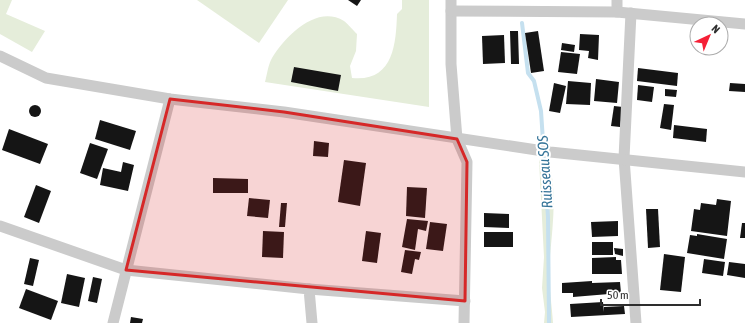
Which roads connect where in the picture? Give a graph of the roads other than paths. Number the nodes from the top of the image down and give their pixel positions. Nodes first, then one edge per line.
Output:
1 (451, 0) edge
2 (616, 0) edge
3 (451, 11) junction
4 (617, 12) junction
5 (631, 13) junction
6 (745, 24) edge
7 (0, 56) edge
8 (170, 99) junction
9 (457, 139) junction
10 (624, 158) junction
11 (745, 172) edge
12 (0, 226) edge
13 (126, 270) junction
14 (309, 289) junction
15 (465, 301) junction
16 (113, 323) edge
17 (312, 323) edge
18 (464, 323) edge
19 (636, 323) edge

1 - 3 street
2 - 4 street
3 - 4 street
3 - 9 street
4 - 5 street
5 - 6 street
5 - 10 street
7 - 8 street
8 - 9 street
8 - 13 street
9 - 10 street
9 - 15 street
10 - 11 street
10 - 19 street
12 - 13 street
13 - 14 street
13 - 16 street
14 - 15 street
14 - 17 street
15 - 18 street

